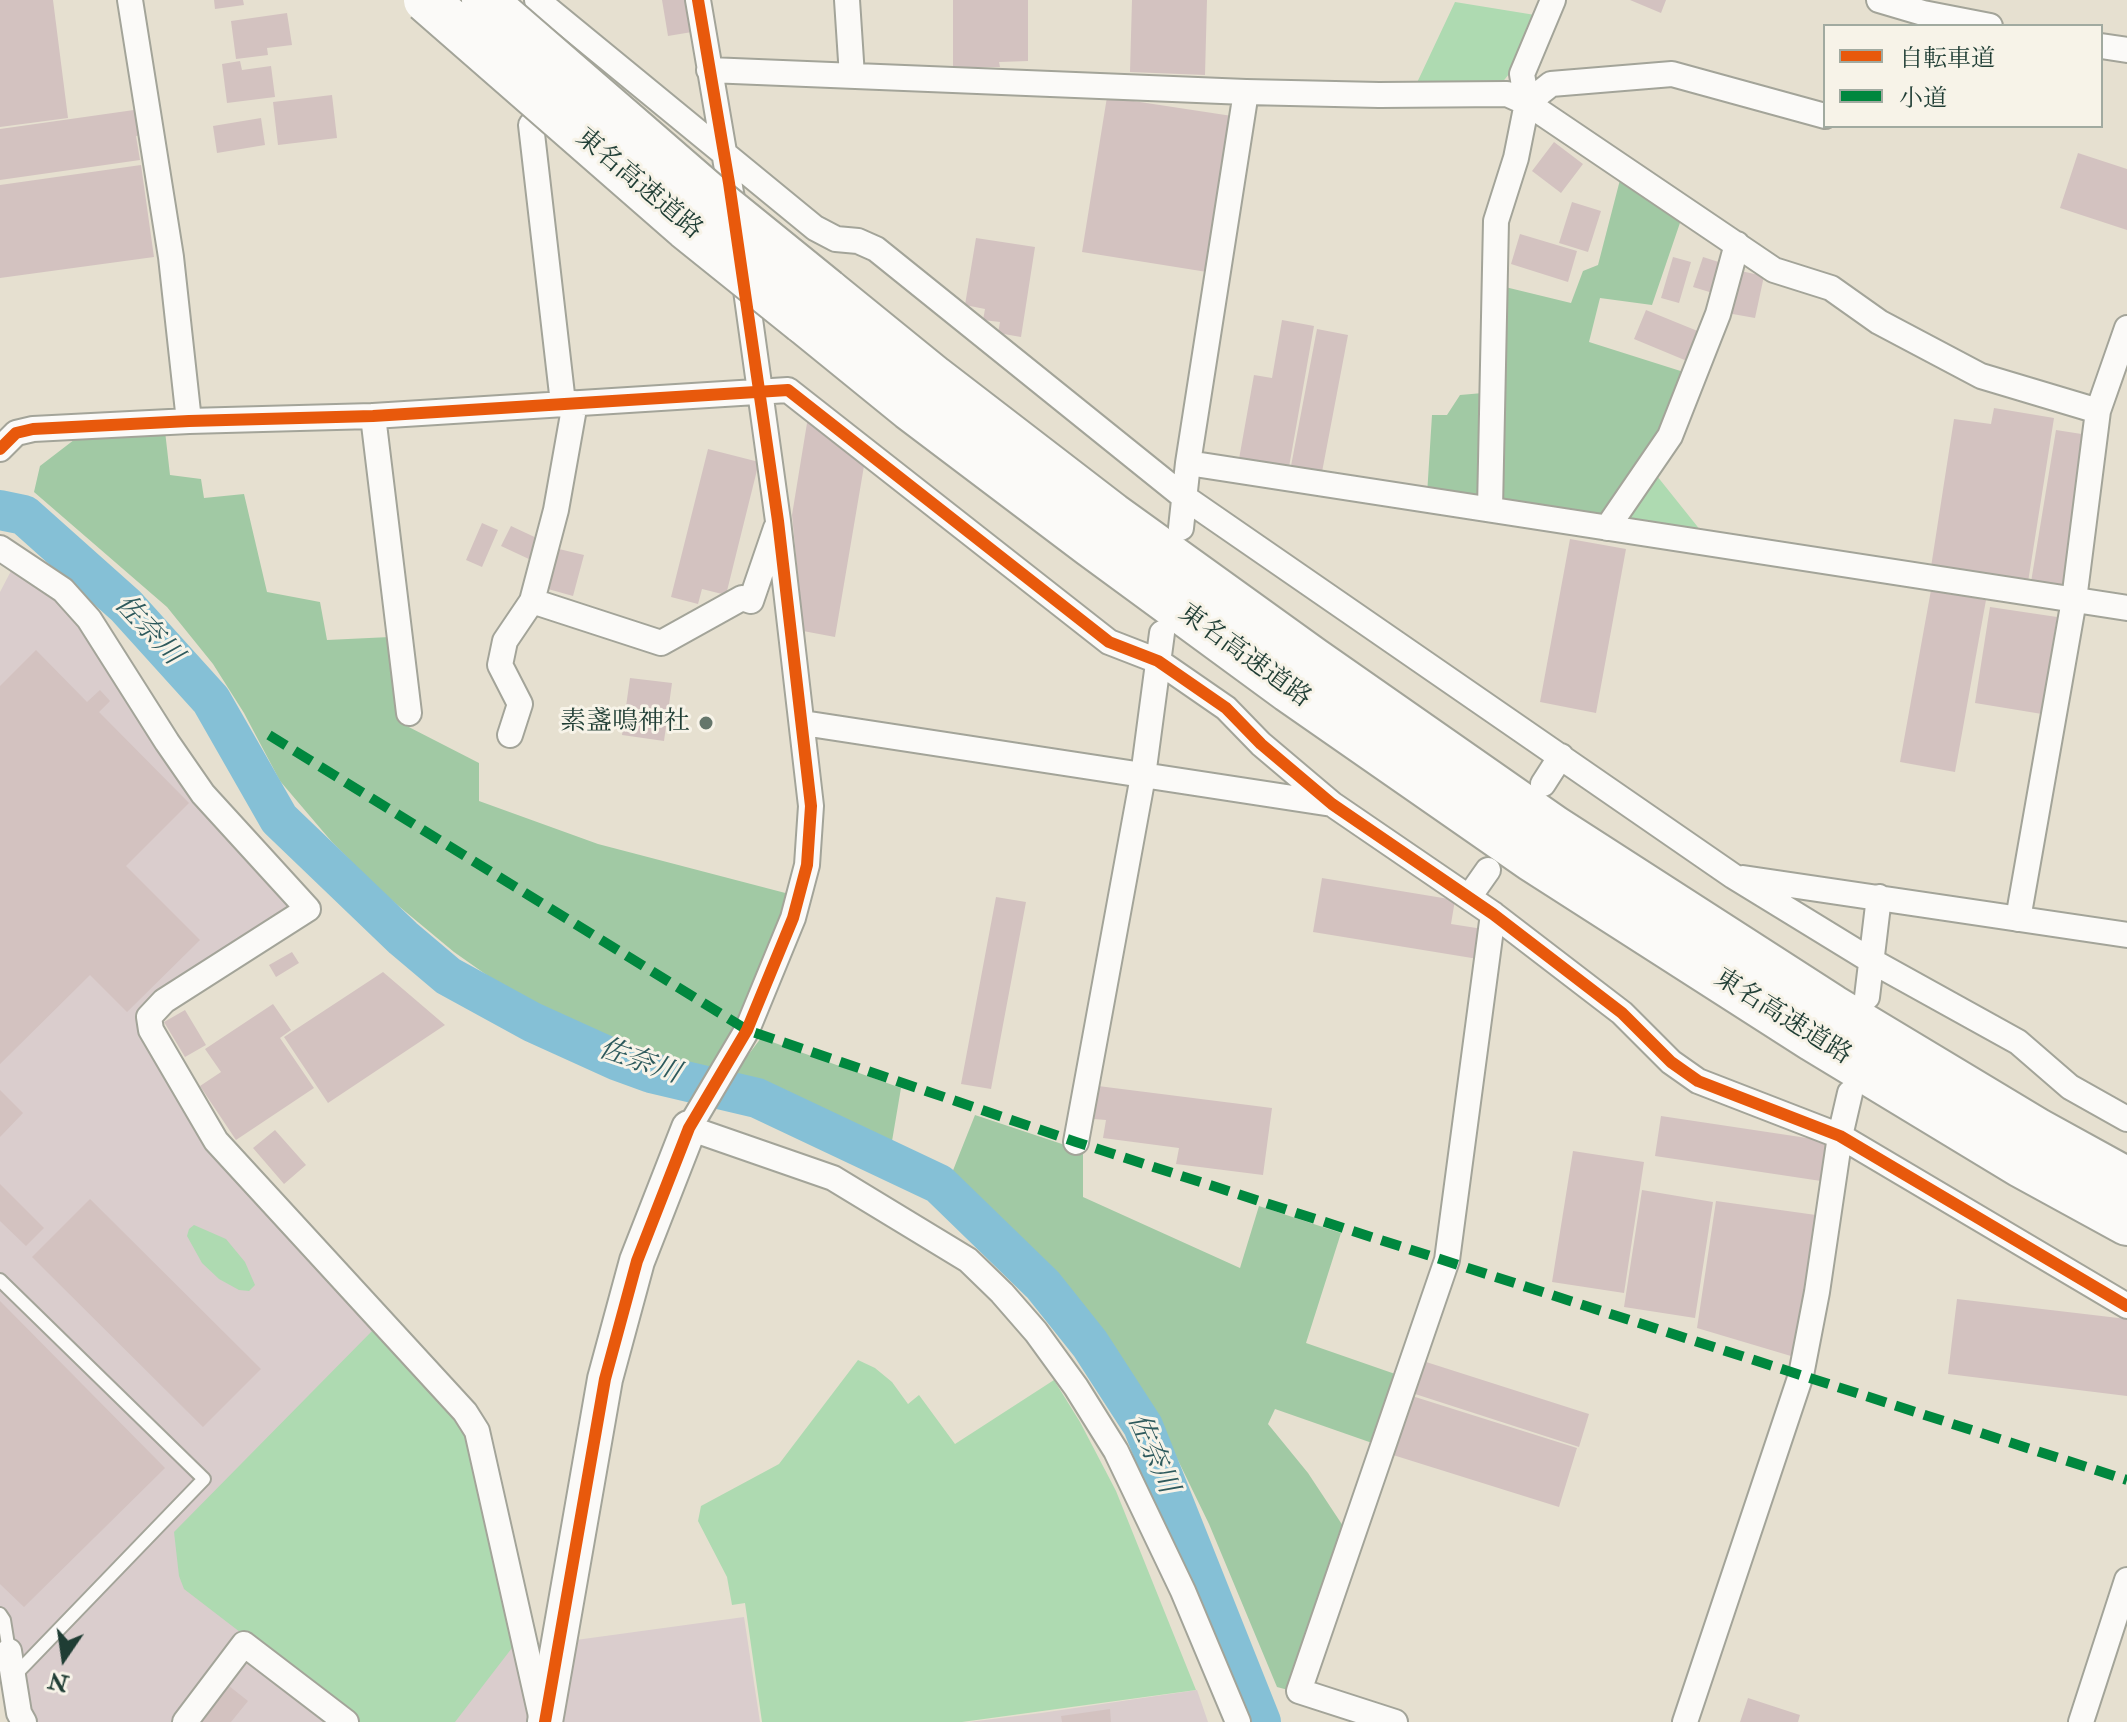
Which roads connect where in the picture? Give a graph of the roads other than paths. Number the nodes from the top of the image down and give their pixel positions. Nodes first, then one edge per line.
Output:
1 (130, 0) edge
2 (426, 0) edge
3 (484, 0) edge
4 (537, 0) edge
5 (698, 0) edge
6 (847, 0) edge
7 (1553, 0) edge
8 (1879, 0) edge
9 (1923, 13) edge
10 (1980, 24) edge
11 (2103, 46) edge
12 (2127, 50) edge
13 (709, 70) junction
14 (852, 76) junction
15 (1246, 92) junction
16 (1527, 103) junction
17 (1823, 115) edge
18 (531, 125) dead end
19 (725, 157) junction
20 (1737, 244) junction
21 (815, 306) junction
22 (2127, 328) edge
23 (759, 393) junction
24 (569, 403) junction
25 (2098, 411) junction
26 (373, 416) junction
27 (189, 421) junction
28 (0, 449) edge
29 (1188, 463) junction
30 (1184, 497) junction
31 (1490, 509) junction
32 (778, 521) junction
33 (1181, 528) dead end
34 (1607, 528) junction
35 (0, 548) edge
36 (2074, 600) junction
37 (532, 601) junction
38 (2127, 608) edge
39 (1162, 633) dead end
40 (1158, 661) junction
41 (409, 713) dead end
42 (803, 723) junction
43 (510, 735) dead end
44 (1561, 756) junction
45 (1143, 776) junction
46 (1543, 784) dead end
47 (1332, 804) junction
48 (1488, 870) dead end
49 (1733, 876) junction
50 (1469, 897) junction
51 (1879, 897) junction
52 (1493, 914) junction
53 (2018, 919) junction
54 (2127, 935) edge
55 (1870, 960) junction
56 (1867, 997) dead end
57 (1850, 1093) dead end
58 (2127, 1119) edge
59 (689, 1128) junction
60 (1840, 1136) junction
61 (1076, 1142) dead end
62 (2127, 1180) edge
63 (2127, 1223) edge
64 (0, 1280) edge
65 (2127, 1306) edge
66 (2127, 1580) edge
67 (0, 1614) edge
68 (9, 1651) joint
69 (14, 1676) junction
70 (24, 1722) edge
71 (185, 1722) edge
72 (346, 1722) edge
73 (544, 1722) edge
74 (1238, 1722) edge
75 (1395, 1722) edge
76 (1685, 1722) edge
77 (2081, 1722) edge

1 - 27 street
2 - 21 highway, 東名高速道路, bridge
3 - 21 highway, 東名高速道路, bridge
4 - 19 street
5 - 13 street
6 - 14 street
7 - 16 street
8 - 9 street
9 - 10 street
11 - 12 street
13 - 14 street
13 - 19 street
14 - 15 street
15 - 16 street
15 - 29 street
16 - 17 street
16 - 20 street
16 - 31 street
18 - 24 street
19 - 23 street
19 - 30 street
20 - 25 street
20 - 34 street
21 - 62 highway, 東名高速道路
21 - 63 highway, 東名高速道路
22 - 25 street
23 - 24 street
23 - 32 street
23 - 40 street
24 - 26 street
24 - 37 street
25 - 36 street
26 - 27 street
26 - 41 street
27 - 28 street
29 - 30 street
29 - 31 street
30 - 33 street
30 - 44 street
31 - 34 street
32 - 37 street
32 - 42 street
34 - 36 street
35 - 73 street
36 - 38 street
36 - 53 street
37 - 43 street
39 - 40 street
40 - 45 street
40 - 47 street
42 - 45 street
42 - 59 street
44 - 46 street
44 - 49 street
45 - 47 street
45 - 61 street
47 - 50 street
48 - 50 street
49 - 51 street
49 - 55 street
50 - 52 street
51 - 53 street
51 - 55 street
52 - 60 street
52 - 75 street
53 - 54 street
55 - 56 street
55 - 58 street
57 - 60 street
59 - 73 street
59 - 74 street
60 - 65 street
60 - 76 street
64 - 69 lane
66 - 77 street
67 - 68 lane
68 - 69 street
69 - 70 street
71 - 72 street

